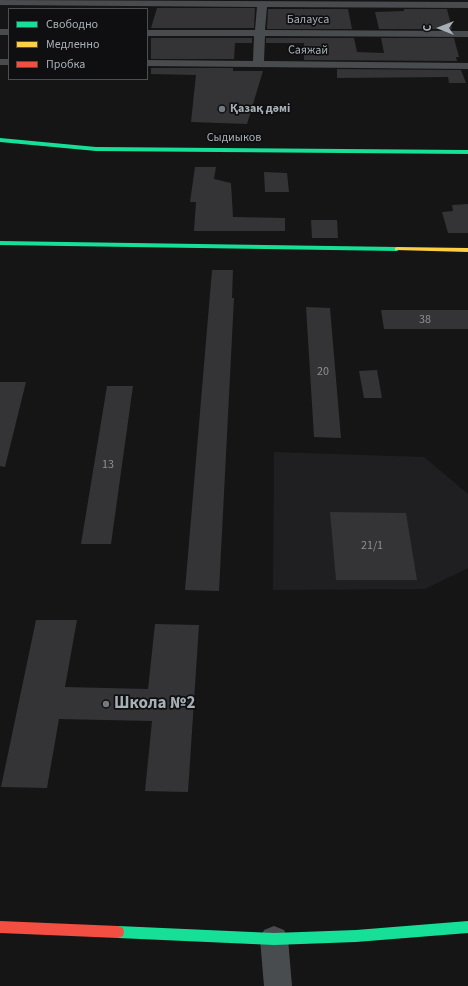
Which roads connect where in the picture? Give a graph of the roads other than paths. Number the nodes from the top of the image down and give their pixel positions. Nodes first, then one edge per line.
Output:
1 (0, 2) edge
2 (261, 2) edge
3 (468, 5) edge
4 (148, 33) edge
5 (260, 33) junction
6 (468, 34) edge
7 (148, 63) edge
8 (258, 64) junction
9 (468, 66) edge
10 (0, 140) edge
11 (468, 152) edge
12 (0, 243) edge
13 (468, 250) edge
14 (0, 927) edge
15 (468, 927) edge
16 (274, 939) junction
17 (278, 986) edge

1 - 2 street
2 - 3 street
2 - 5 street
4 - 5 street, Балауса
5 - 6 street, Балауса
5 - 8 street
7 - 8 street, Саяжай
8 - 9 street, Саяжай
10 - 11 street, Сыдиыков
12 - 13 street
14 - 16 street
15 - 16 street
16 - 17 street

